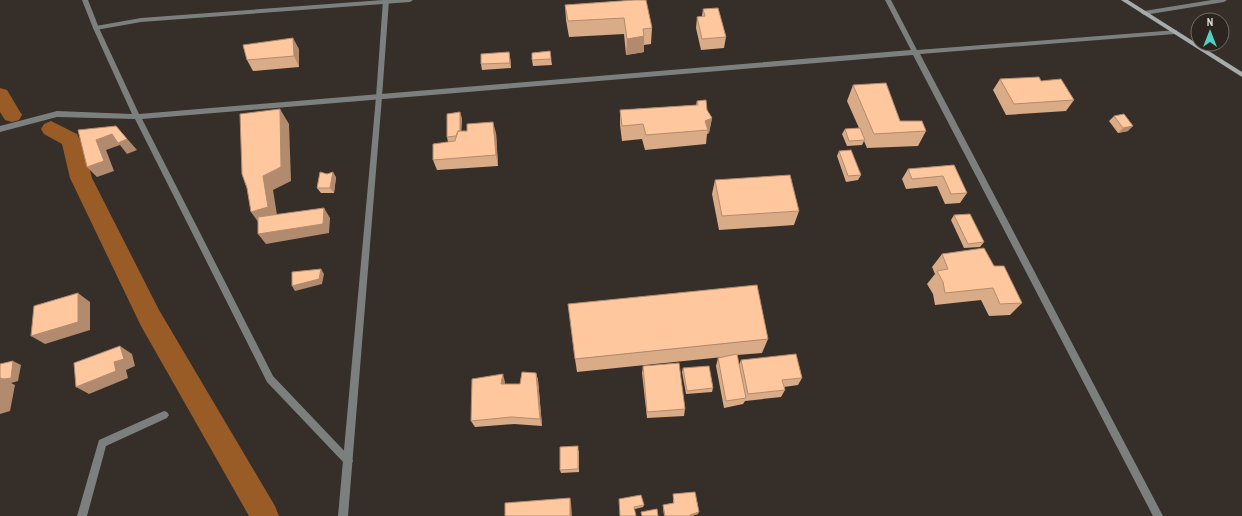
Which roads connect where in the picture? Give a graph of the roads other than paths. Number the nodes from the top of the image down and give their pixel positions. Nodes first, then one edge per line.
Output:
1 (85, 0) edge
2 (410, 0) edge
3 (888, 0) edge
4 (1124, 0) edge
5 (1224, 0) edge
6 (386, 1) edge
7 (1144, 13) junction
8 (96, 28) junction
9 (1175, 32) junction
10 (917, 52) junction
11 (1242, 75) edge
12 (379, 97) junction
13 (137, 117) junction
14 (0, 129) edge
15 (164, 415) dead end
16 (348, 462) junction
17 (82, 516) edge
18 (343, 516) edge
19 (1158, 516) edge

1 - 8 street
2 - 6 street
3 - 10 street
4 - 7 main road
5 - 7 street
6 - 8 street
6 - 12 street
7 - 9 main road
8 - 13 street
9 - 10 street
9 - 11 main road
10 - 12 street
10 - 19 street
12 - 13 street
12 - 16 street
13 - 14 street
13 - 16 street
15 - 17 street
16 - 18 street

